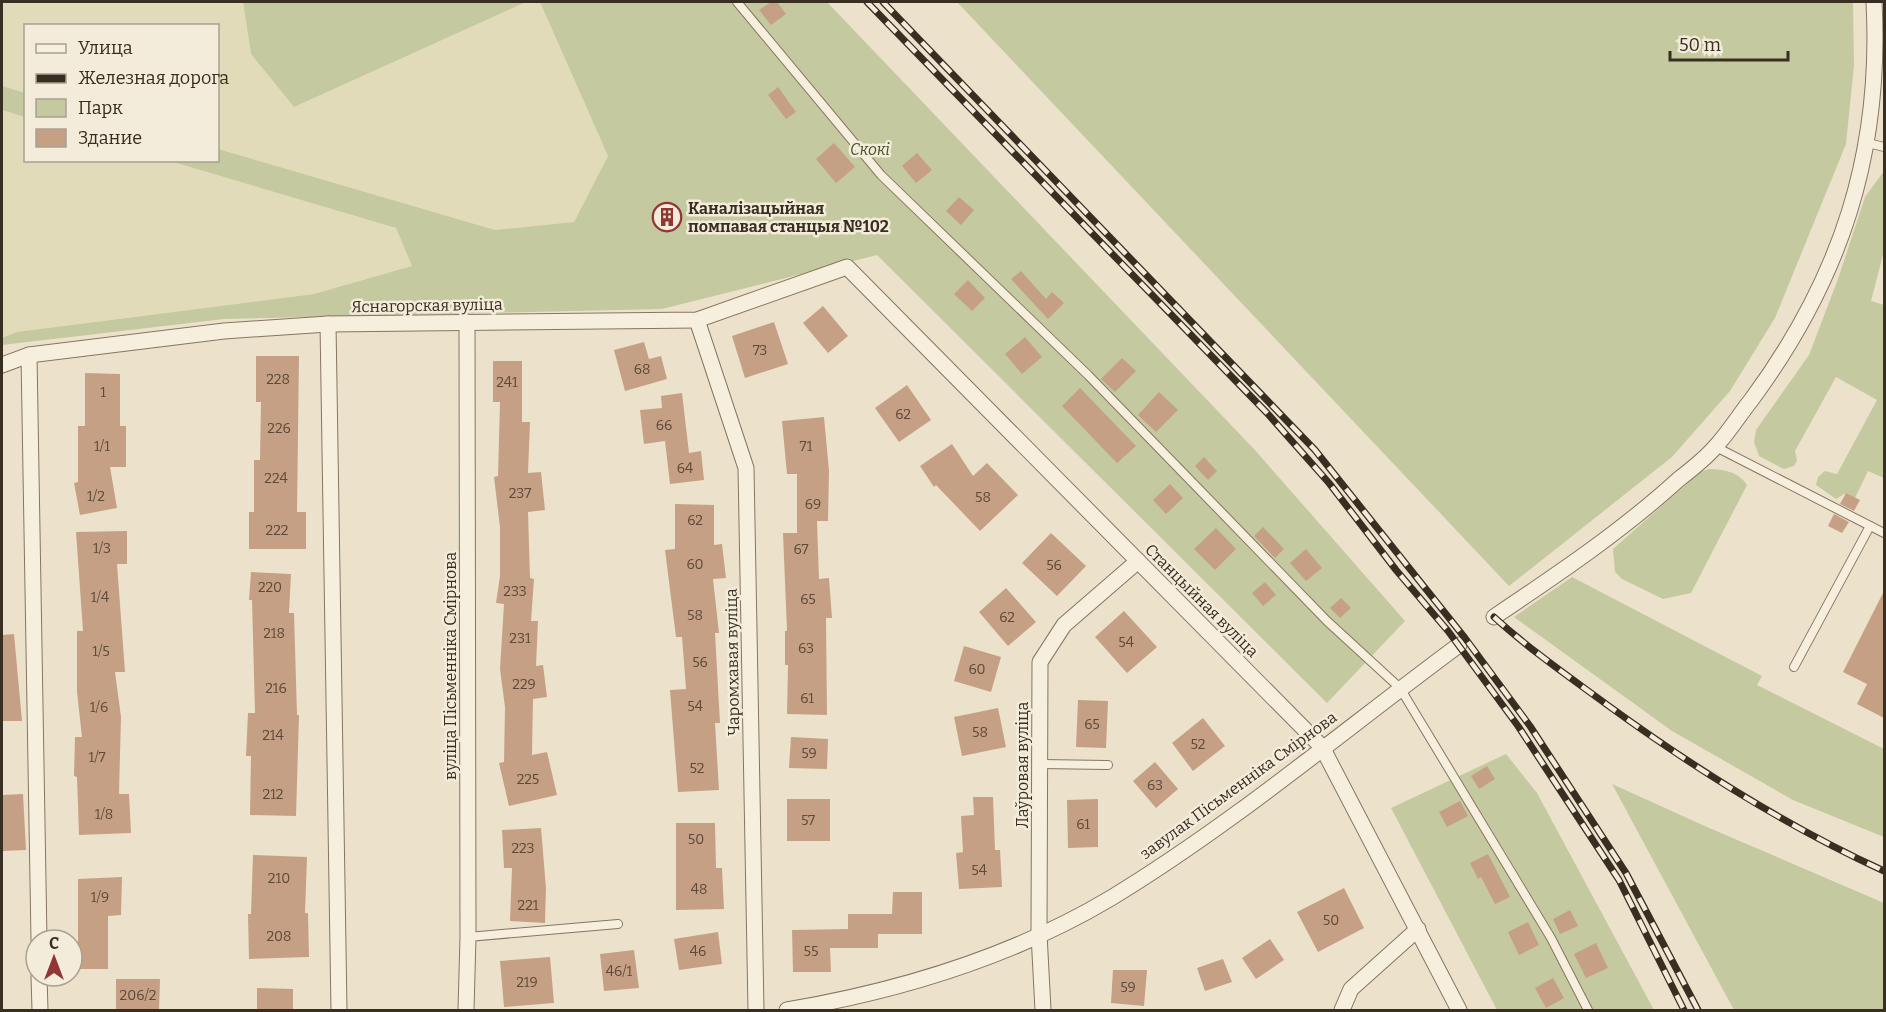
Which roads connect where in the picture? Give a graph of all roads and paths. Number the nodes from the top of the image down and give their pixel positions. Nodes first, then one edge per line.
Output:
1 (737, 2) edge
2 (1874, 2) edge
3 (1868, 143) junction
4 (1884, 147) edge
5 (847, 267) joint
6 (697, 320) junction
7 (467, 322) junction
8 (328, 324) junction
9 (28, 355) junction
10 (2, 364) edge
11 (1716, 447) junction
12 (1870, 526) junction
13 (1884, 533) edge
14 (1138, 561) junction
15 (1494, 617) dead end
16 (1459, 645) dead end
17 (1794, 667) dead end
18 (1400, 688) junction
19 (1322, 747) junction
20 (1040, 764) junction
21 (1108, 765) dead end
22 (618, 924) dead end
23 (39, 928) edge
24 (1418, 929) junction
25 (1039, 934) junction
26 (468, 937) junction
27 (39, 988) edge
28 (40, 1011) edge
29 (339, 1011) edge
30 (466, 1011) edge
31 (756, 1011) edge
32 (787, 1011) edge
33 (1043, 1011) edge
34 (1342, 1011) edge
35 (1460, 1011) edge
36 (1588, 1011) edge

1 - 18 lane
2 - 3 street
3 - 4 lane
3 - 11 street
5 - 6 street, Яснагорская вуліца
5 - 14 street, Станцыйная вуліца
6 - 7 street, Яснагорская вуліца
6 - 31 street, Чаромхавая вуліца
7 - 8 street, Яснагорская вуліца
7 - 26 street, вуліца Пісьменніка Смірнова
8 - 9 street, Яснагорская вуліца
8 - 29 street
9 - 10 street, Яснагорская вуліца
9 - 23 street
11 - 12 lane
11 - 15 street
12 - 13 lane
12 - 17 lane
14 - 19 street, Станцыйная вуліца
14 - 20 street, Лаўровая вуліца
16 - 18 street, завулак Пісьменніка Смірнова
18 - 19 street, завулак Пісьменніка Смірнова
18 - 36 lane
19 - 24 street, Станцыйная вуліца
19 - 25 street, завулак Пісьменніка Смірнова
20 - 21 lane
20 - 25 street, Лаўровая вуліца
22 - 26 lane
24 - 34 street
24 - 35 street, Станцыйная вуліца
25 - 32 street, завулак Пісьменніка Смірнова
25 - 33 street, Лаўровая вуліца
26 - 30 street, вуліца Пісьменніка Смірнова
27 - 28 street

